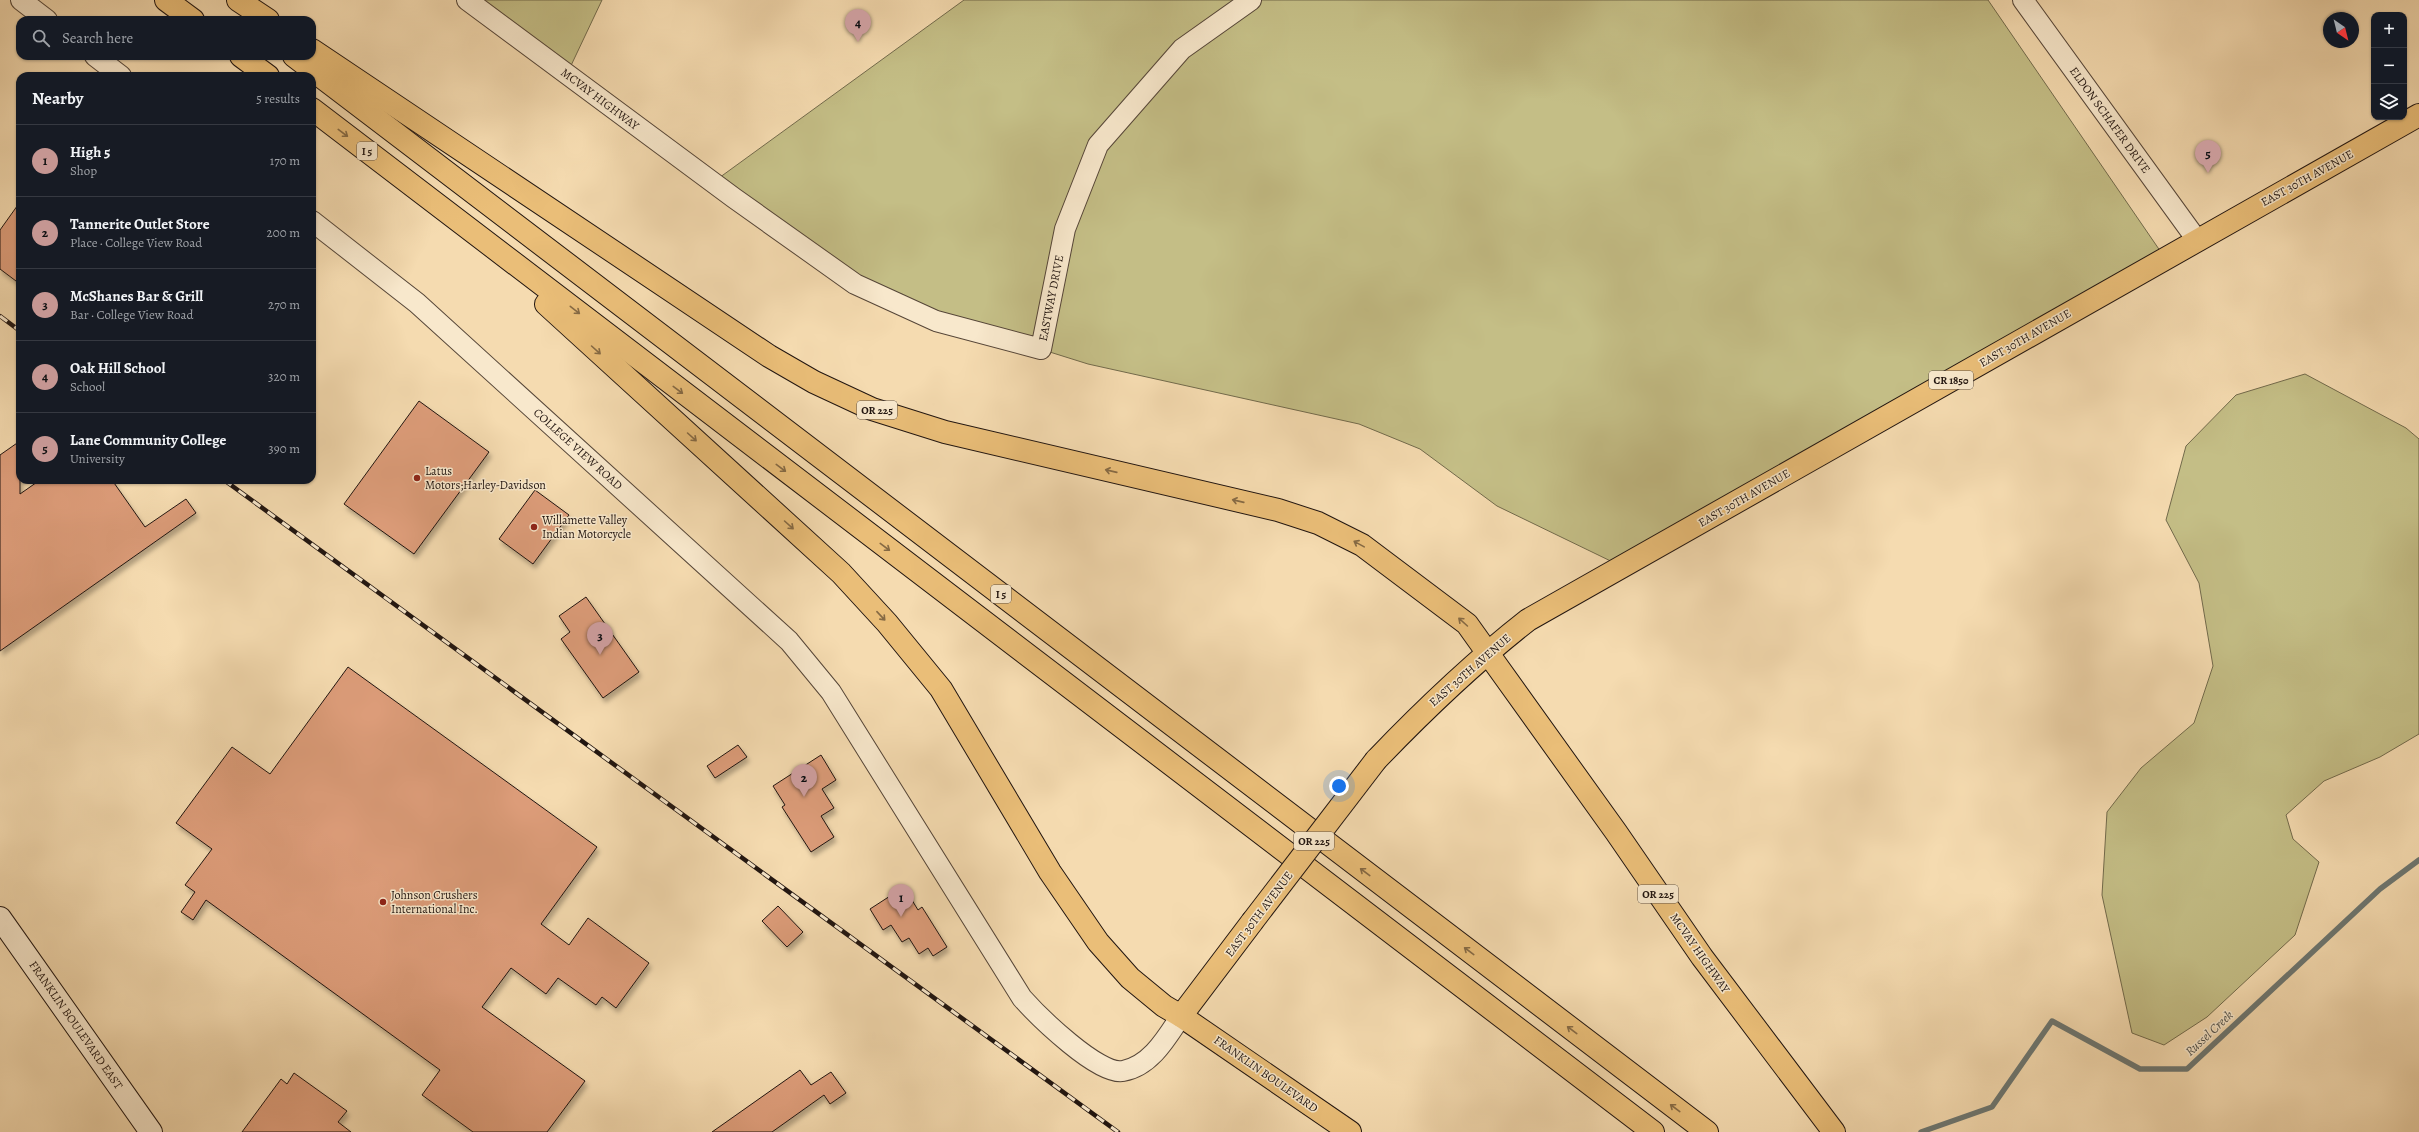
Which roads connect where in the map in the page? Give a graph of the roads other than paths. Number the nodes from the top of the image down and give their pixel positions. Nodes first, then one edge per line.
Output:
1 (21, 0) edge
2 (166, 0) edge
3 (221, 0) edge
4 (238, 0) edge
5 (467, 0) edge
6 (1251, 0) edge
7 (2023, 0) edge
8 (42, 16) edge
9 (188, 16) edge
10 (242, 16) edge
11 (262, 16) edge
12 (316, 53) edge
13 (100, 60) edge
14 (246, 60) edge
15 (299, 60) edge
16 (116, 72) edge
17 (263, 72) edge
18 (315, 72) edge
19 (316, 73) edge
20 (316, 112) edge
21 (2419, 115) edge
22 (422, 192) junction
23 (734, 198) joint
24 (316, 224) edge
25 (2196, 240) junction
26 (1487, 652) junction
27 (0, 918) edge
28 (1181, 1016) junction
29 (151, 1132) edge
30 (1350, 1132) edge
31 (1653, 1132) edge
32 (1706, 1132) edge
33 (1834, 1132) edge

1 - 8 street
2 - 9 main road
3 - 10 main road
4 - 11 main road
5 - 23 street, MCVAY HIGHWAY
6 - 23 street, EASTWAY DRIVE
7 - 25 street, ELDON SCHAFER DRIVE
26 -> 12 main road, OR 225
13 - 16 street
14 - 17 main road
18 -> 15 main road, I 5
32 -> 19 main road, I 5
20 -> 22 main road, I 5
21 - 25 main road, EAST 30TH AVENUE / CR 1850
22 -> 28 main road, FRANKLIN BOULEVARD
22 -> 31 main road, I 5
24 - 28 street, COLLEGE VIEW ROAD
25 - 26 main road, EAST 30TH AVENUE / CR 1850
26 - 28 main road, EAST 30TH AVENUE / OR 225, bridge
26 - 33 main road, MCVAY HIGHWAY / OR 225
27 - 29 main road, FRANKLIN BOULEVARD EAST
28 - 30 main road, FRANKLIN BOULEVARD

